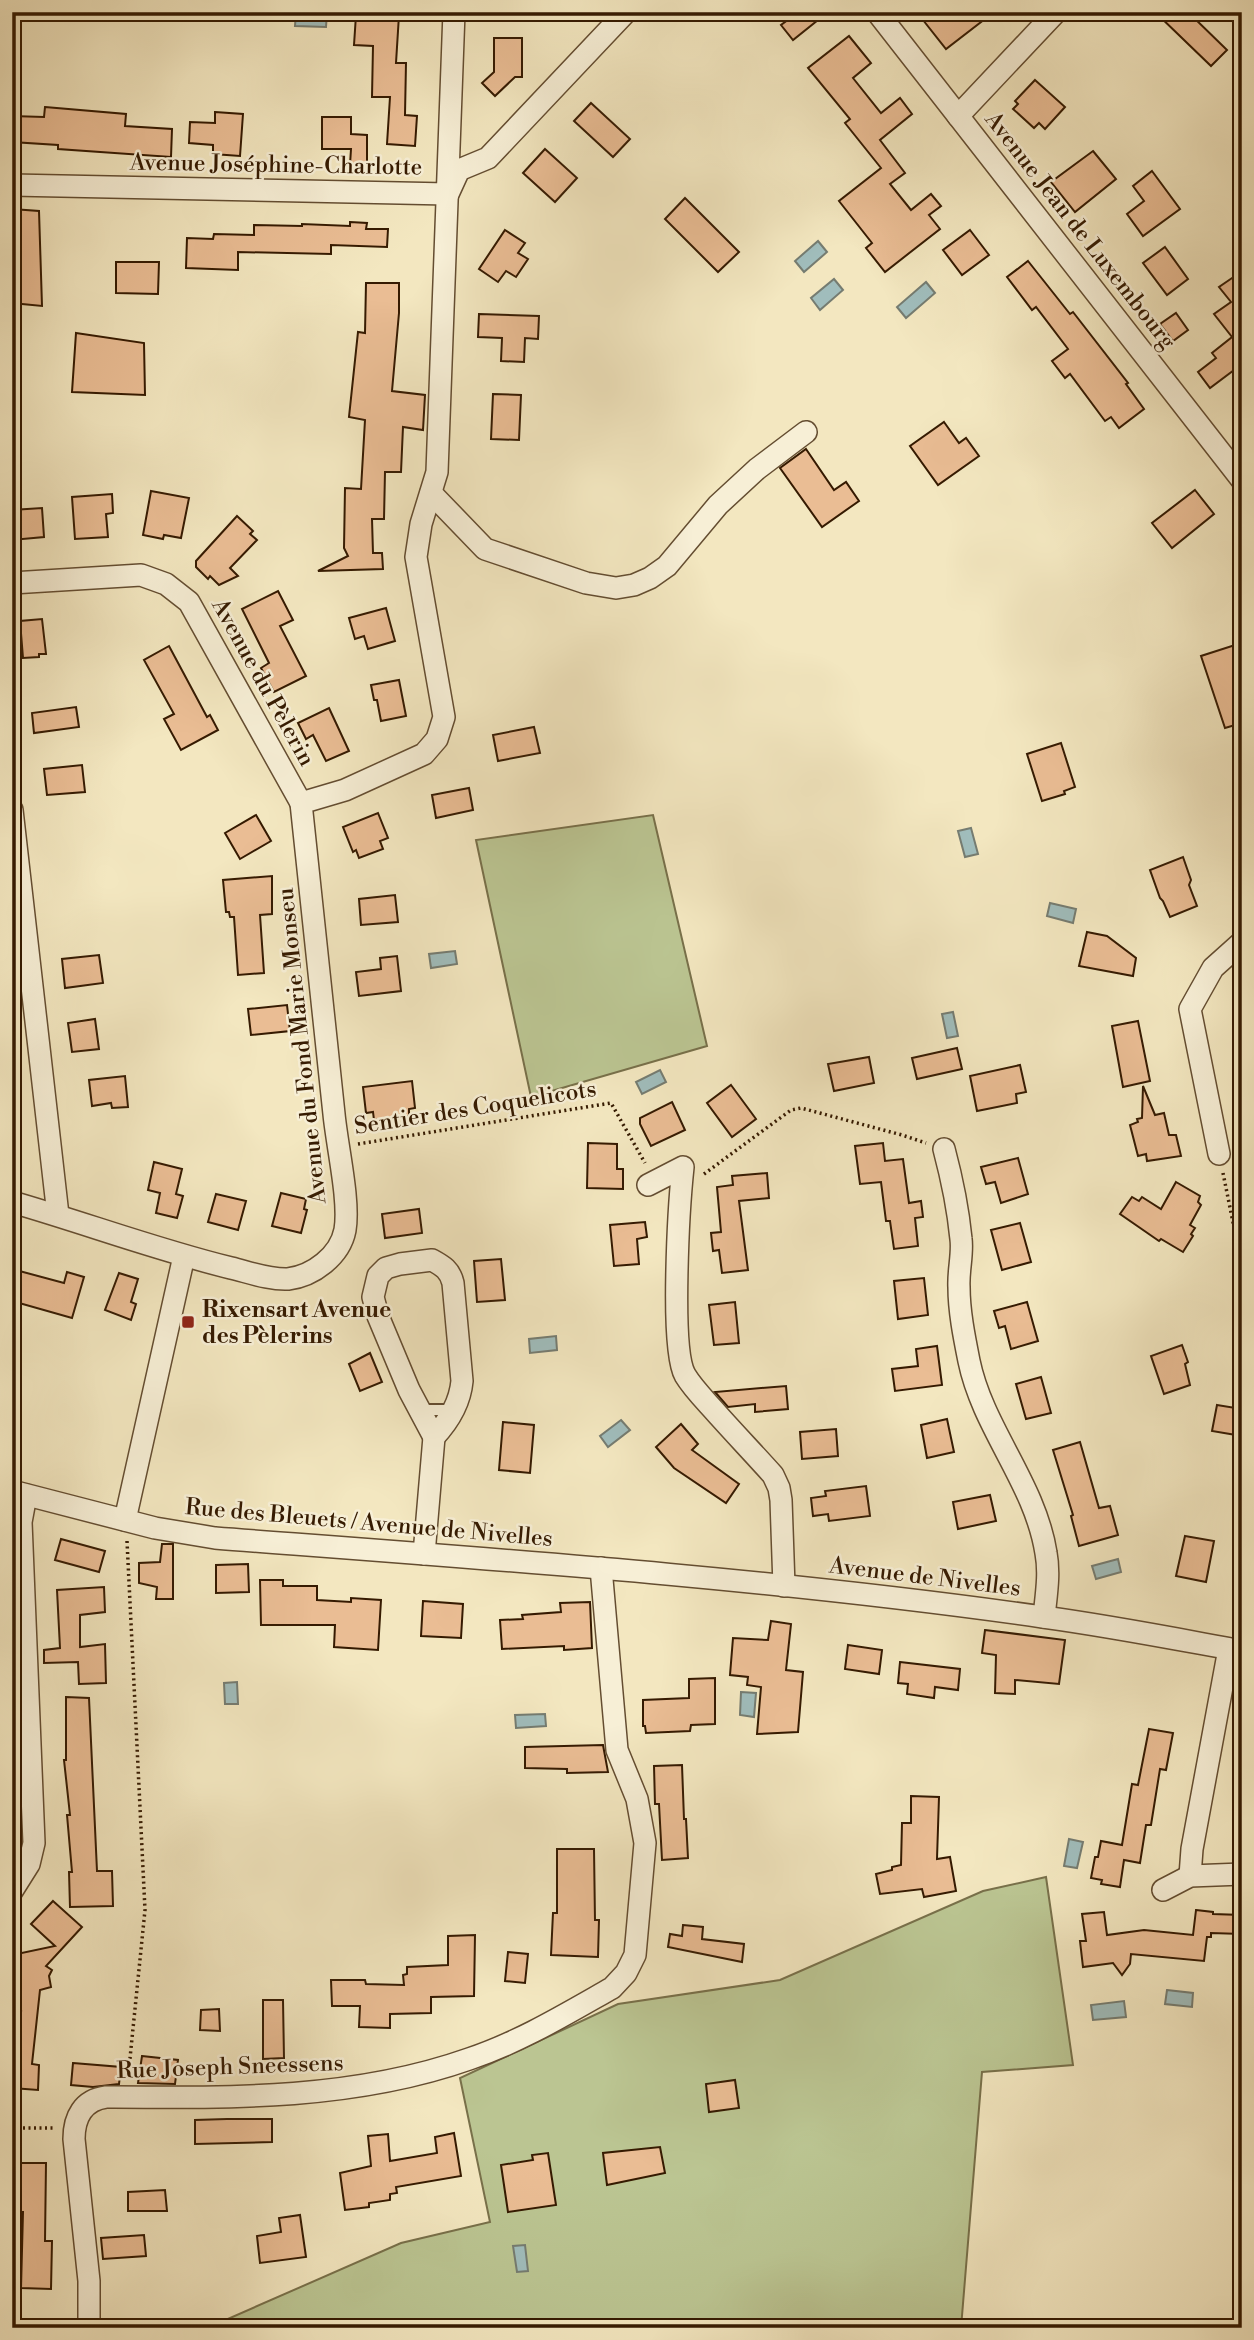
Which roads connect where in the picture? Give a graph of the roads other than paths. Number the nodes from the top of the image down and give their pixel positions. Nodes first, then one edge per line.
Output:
1 (454, 12) edge
2 (626, 12) edge
3 (877, 12) edge
4 (1056, 12) edge
5 (958, 116) junction
6 (12, 185) edge
7 (448, 194) junction
8 (806, 432) dead end
9 (1242, 480) edge
10 (431, 493) junction
11 (12, 583) edge
12 (301, 803) junction
13 (12, 810) edge
14 (1242, 942) edge
15 (944, 1149) road end
16 (1219, 1154) road end
17 (648, 1185) road end
18 (12, 1202) edge
19 (58, 1215) junction
20 (184, 1256) junction
21 (420, 1410) junction
22 (454, 1410) junction
23 (434, 1437) junction
24 (19, 1493) edge
25 (125, 1520) junction
26 (424, 1554) junction
27 (601, 1568) junction
28 (784, 1586) junction
29 (1044, 1617) junction
30 (1236, 1650) edge
31 (18, 1872) edge
32 (1242, 1874) edge
33 (1190, 1876) junction
34 (1163, 1890) dead end
35 (12, 1891) edge
36 (89, 2328) edge

1 - 7 street
2 - 7 street, Avenue Joséphine-Charlotte
3 - 5 street, Avenue Jean de Luxembourg
4 - 5 street
5 - 9 street, Avenue Jean de Luxembourg
6 - 7 street, Avenue Joséphine-Charlotte
7 - 10 street
8 - 10 street
10 - 12 street
11 - 12 street, Avenue du Pèlerin
12 - 20 street, Avenue du Fond Marie Monseu
13 - 19 street
14 - 16 street
15 - 29 street
17 - 28 street
18 - 19 street
19 - 20 street
20 - 25 street
21 - 22 lane
21 - 22 street
21 - 23 street
22 - 23 street
23 - 26 street
24 - 25 street, Rue des Bleuets / Avenue de Nivelles
24 - 31 street
25 - 26 street, Rue des Bleuets / Avenue de Nivelles
26 - 27 street, Rue des Bleuets / Avenue de Nivelles
27 - 28 street, Avenue de Nivelles
27 - 36 street, Rue Joseph Sneessens
28 - 29 street, Avenue de Nivelles
29 - 30 street, Avenue de Nivelles
30 - 33 street
31 - 35 street
32 - 33 street
33 - 34 street

